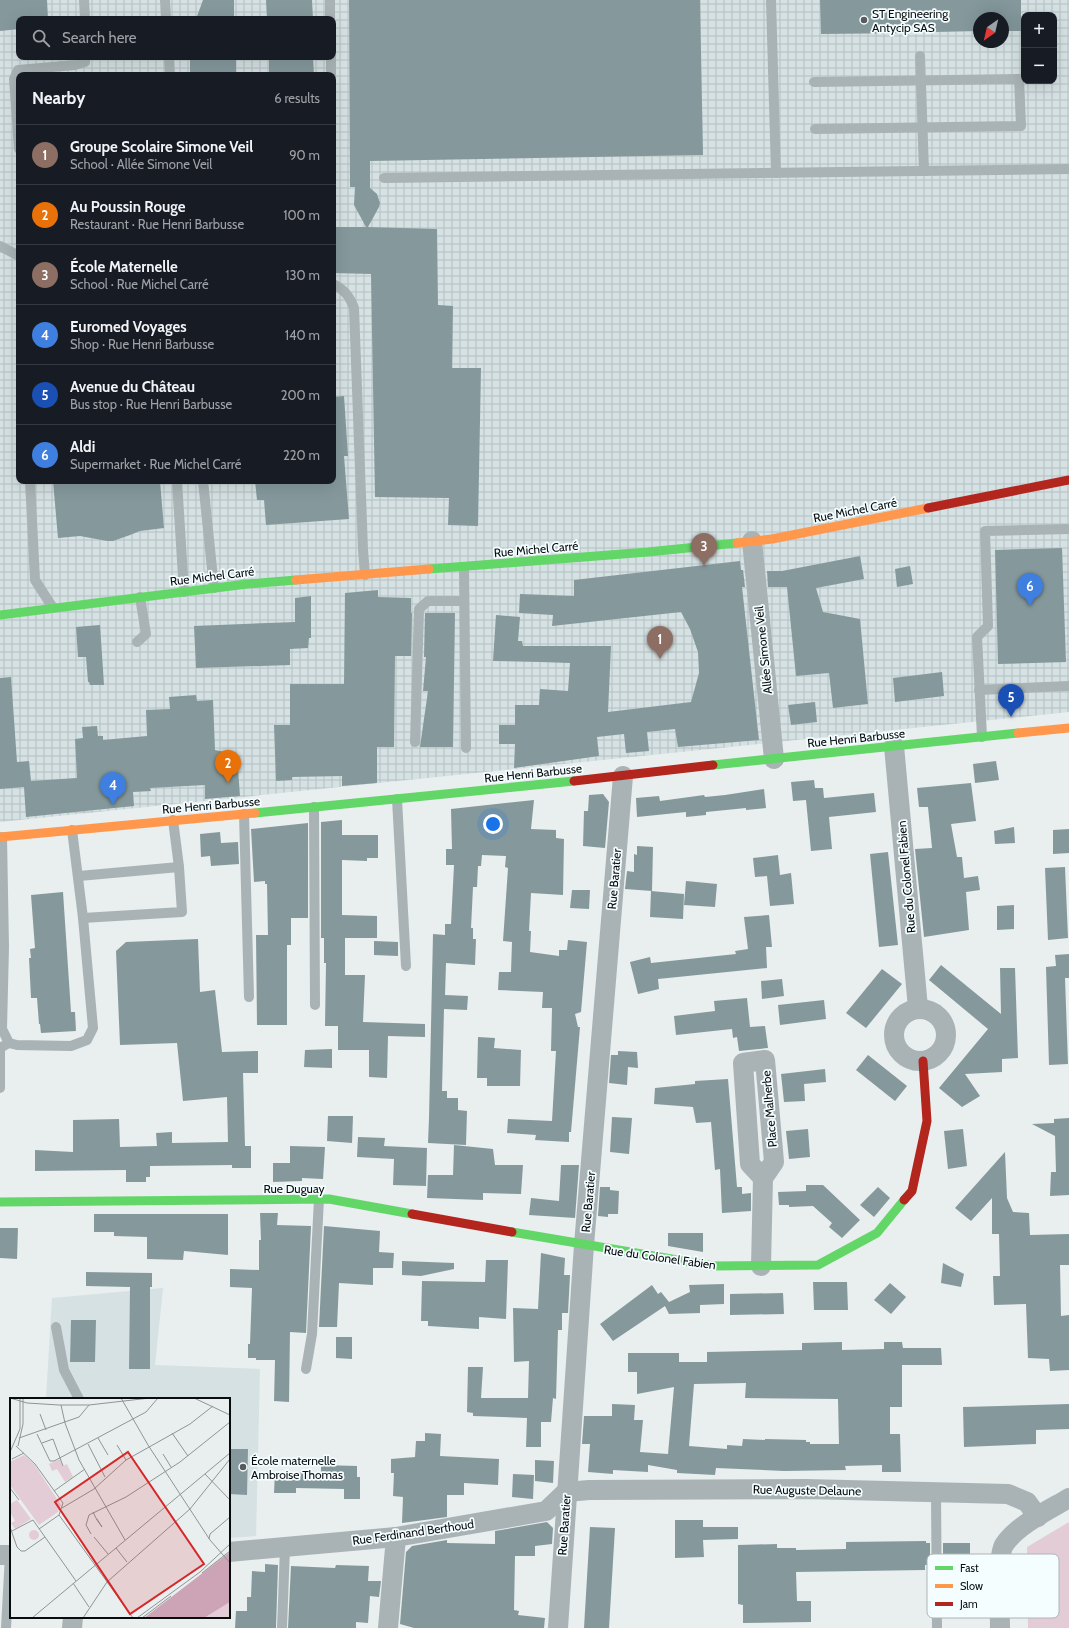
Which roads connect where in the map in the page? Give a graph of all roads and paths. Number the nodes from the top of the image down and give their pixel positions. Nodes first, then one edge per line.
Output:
1 (84, 0) edge
2 (165, 0) edge
3 (330, 0) edge
4 (771, 0) edge
5 (85, 16) edge
6 (166, 16) edge
7 (330, 16) edge
8 (920, 56) dead end
9 (85, 60) edge
10 (169, 60) edge
11 (331, 60) edge
12 (17, 72) edge
13 (170, 72) edge
14 (331, 72) edge
15 (16, 74) edge
16 (921, 81) junction
17 (814, 82) dead end
18 (16, 106) edge
19 (922, 128) junction
20 (815, 129) dead end
21 (1069, 168) edge
22 (924, 171) junction
23 (776, 173) junction
24 (384, 178) dead end
25 (0, 246) edge
26 (16, 254) edge
27 (336, 286) edge
28 (1069, 480) edge
29 (30, 484) edge
30 (177, 484) edge
31 (204, 484) edge
32 (1069, 528) edge
33 (752, 541) junction
34 (464, 567) junction
35 (365, 575) junction
36 (214, 588) junction
37 (184, 592) junction
38 (140, 597) junction
39 (464, 601) junction
40 (53, 608) junction
41 (0, 615) edge
42 (137, 642) dead end
43 (1069, 686) edge
44 (980, 690) junction
45 (1069, 728) edge
46 (982, 737) junction
47 (415, 742) dead end
48 (894, 746) junction
49 (466, 748) dead end
50 (774, 759) junction
51 (623, 776) junction
52 (397, 799) junction
53 (314, 807) junction
54 (244, 814) junction
55 (173, 820) junction
56 (72, 830) junction
57 (1, 837) edge
58 (179, 867) junction
59 (79, 876) junction
60 (83, 918) junction
61 (406, 966) dead end
62 (249, 997) dead end
63 (315, 1005) dead end
64 (918, 1008) junction
65 (3, 1046) edge
66 (922, 1061) junction
67 (0, 1088) edge
68 (763, 1178) junction
69 (319, 1200) junction
70 (0, 1202) edge
71 (584, 1246) junction
72 (761, 1266) junction
73 (56, 1327) dead end
74 (306, 1369) dead end
75 (78, 1398) edge
76 (566, 1492) junction
77 (936, 1492) junction
78 (1069, 1498) edge
79 (1038, 1517) junction
80 (396, 1537) junction
81 (285, 1547) junction
82 (230, 1552) edge
83 (937, 1554) edge
84 (1002, 1554) edge
85 (7, 1555) edge
86 (73, 1618) edge
87 (938, 1618) edge
88 (1000, 1618) edge
89 (6, 1628) edge
90 (72, 1628) edge
91 (282, 1628) edge
92 (388, 1628) edge
93 (558, 1628) edge
94 (938, 1628) edge
95 (1000, 1628) edge

1 - 5 lane
2 - 6 lane
3 - 7 lane
4 - 23 lane
8 - 16 lane
9 - 12 lane
10 - 13 lane
11 - 14 lane
15 - 18 lane
16 - 17 lane
16 - 19 lane
16 - 19 lane
19 - 20 lane
19 - 22 lane
21 - 22 lane
22 - 23 lane
23 - 24 lane
25 - 26 lane
27 - 35 lane
28 - 33 street, Rue Michel Carré
29 - 40 lane
30 - 37 lane
31 - 36 lane
32 - 44 lane
33 - 34 street, Rue Michel Carré
33 - 50 street, Allée Simone Veil
34 - 35 street, Rue Michel Carré
34 - 39 lane
35 - 36 street, Rue Michel Carré
36 - 37 street, Rue Michel Carré
37 - 38 street, Rue Michel Carré
38 - 40 street, Rue Michel Carré
38 - 42 lane
39 - 47 lane
39 - 49 lane
40 - 41 street, Rue Michel Carré
43 - 44 lane
44 - 46 lane
45 - 46 street, Rue Henri Barbusse
46 - 48 street, Rue Henri Barbusse
48 - 50 street, Rue Henri Barbusse
48 - 64 street, Rue du Colonel Fabien
50 - 51 street, Rue Henri Barbusse
51 - 52 street, Rue Henri Barbusse
51 - 71 street, Rue Baratier
52 - 53 street, Rue Henri Barbusse
52 - 61 lane
53 - 54 street, Rue Henri Barbusse
53 - 63 lane
54 - 55 street, Rue Henri Barbusse
54 - 62 lane
55 - 56 street, Rue Henri Barbusse
55 - 58 lane
56 - 57 street, Rue Henri Barbusse
56 - 59 lane
57 - 65 lane
58 - 59 lane
58 - 60 lane
59 - 60 lane
60 - 65 lane
64 - 66 street
64 - 66 street
65 - 67 lane
66 - 72 street, Rue du Colonel Fabien
68 - 68 street, Place Malherbe
68 - 72 street
69 - 70 street, Rue Duguay
69 - 71 street, Rue Duguay
69 - 74 lane
71 - 72 street, Rue du Colonel Fabien
71 - 76 street, Rue Baratier
73 - 75 lane
76 - 77 street, Rue Auguste Delaune
76 - 80 street, Rue Ferdinand Berthoud
76 - 93 street, Rue Baratier
77 - 79 street, Rue Auguste Delaune
77 - 83 lane
78 - 79 street
79 - 84 street
80 - 81 street, Rue Ferdinand Berthoud
80 - 92 street
81 - 82 street, Rue Ferdinand Berthoud
81 - 91 lane
85 - 89 lane
86 - 90 street
87 - 94 lane
88 - 95 street

